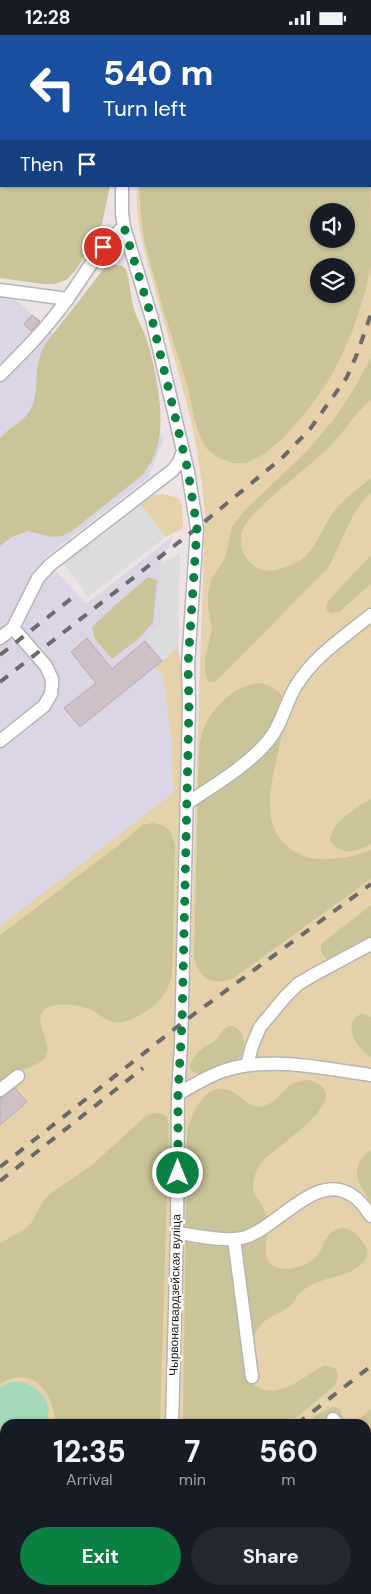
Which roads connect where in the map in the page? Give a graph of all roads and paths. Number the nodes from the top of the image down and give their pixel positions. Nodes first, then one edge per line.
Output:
1 (122, 187) edge
2 (124, 227) junction
3 (0, 290) edge
4 (68, 299) junction
5 (0, 375) edge
6 (183, 451) junction
7 (371, 615) edge
8 (13, 627) junction
9 (0, 638) edge
10 (0, 741) edge
11 (186, 804) junction
12 (371, 944) edge
13 (247, 1065) junction
14 (371, 1075) edge
15 (18, 1076) dead end
16 (0, 1090) edge
17 (178, 1094) junction
18 (371, 1216) edge
19 (177, 1233) junction
20 (234, 1239) junction
21 (252, 1377) dead end
22 (172, 1419) edge

1 - 2 street, Чырвонагвардзейская вуліца
2 - 4 street
2 - 6 street, Чырвонагвардзейская вуліца
3 - 4 street
4 - 5 street
6 - 8 street
6 - 11 street, Чырвонагвардзейская вуліца
7 - 11 street
8 - 9 street
8 - 10 street
11 - 17 street, Чырвонагвардзейская вуліца
12 - 13 street
13 - 14 street
13 - 17 street
15 - 16 street
17 - 19 street, Чырвонагвардзейская вуліца
18 - 20 street
19 - 20 street
19 - 22 street, Чырвонагвардзейская вуліца
20 - 21 street

